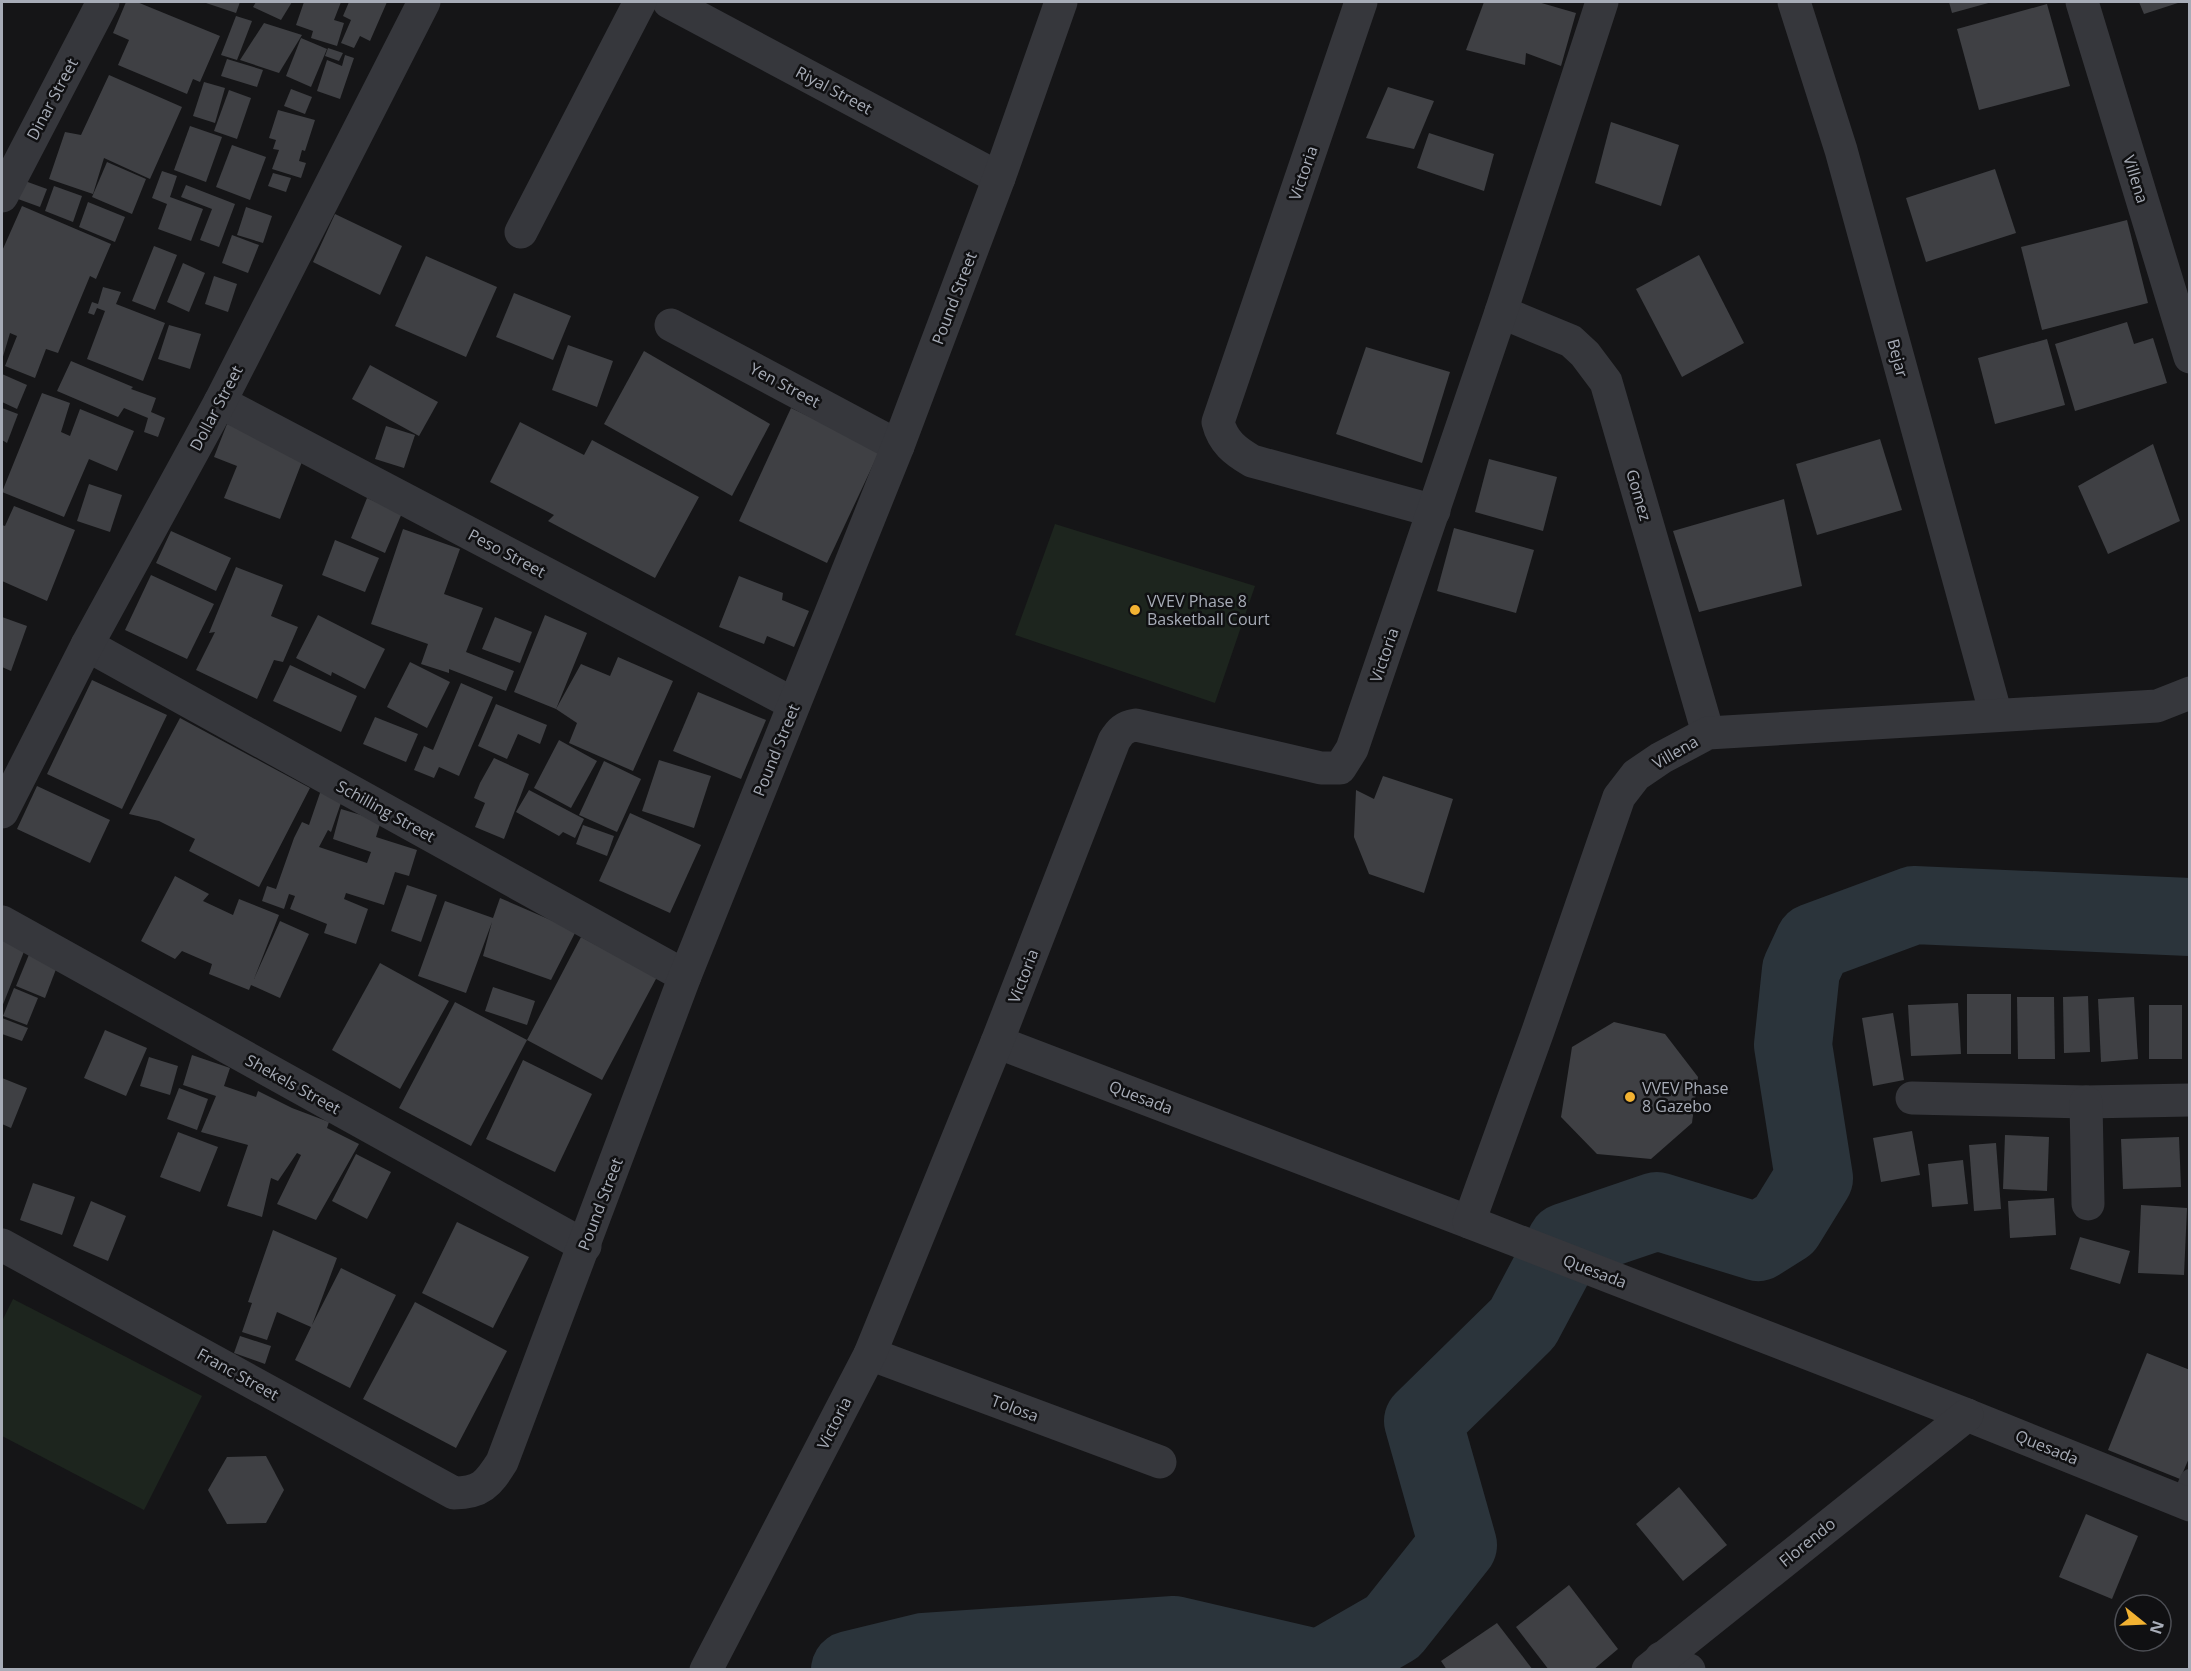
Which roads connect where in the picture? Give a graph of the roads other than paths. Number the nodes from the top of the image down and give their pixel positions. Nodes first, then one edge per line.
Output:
1 (103, 2) edge
2 (424, 2) edge
3 (640, 2) edge
4 (669, 2) edge
5 (1061, 2) edge
6 (1361, 2) edge
7 (1602, 2) edge
8 (1794, 2) edge
9 (2082, 2) edge
10 (999, 178) junction
11 (2, 196) edge
12 (521, 232) dead end
13 (1501, 312) junction
14 (671, 325) dead end
15 (2190, 357) edge
16 (220, 402) junction
17 (898, 446) junction
18 (1434, 511) junction
19 (87, 645) junction
20 (2190, 693) edge
21 (794, 704) junction
22 (1996, 715) junction
23 (1708, 733) junction
24 (2, 812) edge
25 (2, 922) edge
26 (685, 976) junction
27 (997, 1042) junction
28 (1912, 1098) dead end
29 (2190, 1100) edge
30 (2086, 1102) junction
31 (2088, 1204) dead end
32 (1469, 1222) junction
33 (2, 1245) edge
34 (585, 1246) junction
35 (870, 1354) junction
36 (1967, 1415) junction
37 (1160, 1462) dead end
38 (476, 1491) joint
39 (2187, 1495) edge
40 (1666, 1666) edge
41 (706, 1670) edge

1 - 11 street, Dinar Street
2 - 16 street, Dollar Street
3 - 12 street
4 - 10 street, Riyal Street
5 - 10 street, Pound Street
6 - 18 street, Victoria
7 - 13 street, Victoria
8 - 22 street, Bejar
9 - 15 street, Villena
10 - 17 street, Pound Street
13 - 18 street, Victoria
13 - 23 street, Gomez
14 - 17 street, Yen Street
16 - 19 street, Dollar Street
16 - 21 street, Peso Street
17 - 21 street, Pound Street
18 - 27 street, Victoria
19 - 24 street, Dollar Street
19 - 26 street, Schilling Street
20 - 22 street, Villena
21 - 26 street, Pound Street
22 - 23 street, Villena
23 - 32 street, Villena
25 - 34 street, Shekels Street
26 - 34 street, Pound Street
27 - 32 street, Quesada
27 - 35 street, Victoria
28 - 30 street
29 - 30 street
30 - 31 street
32 - 36 street, Quesada
33 - 38 street, Franc Street
34 - 38 street, Pound Street
35 - 37 street, Tolosa
35 - 41 street, Victoria
36 - 39 street, Quesada
36 - 40 street, Florendo

